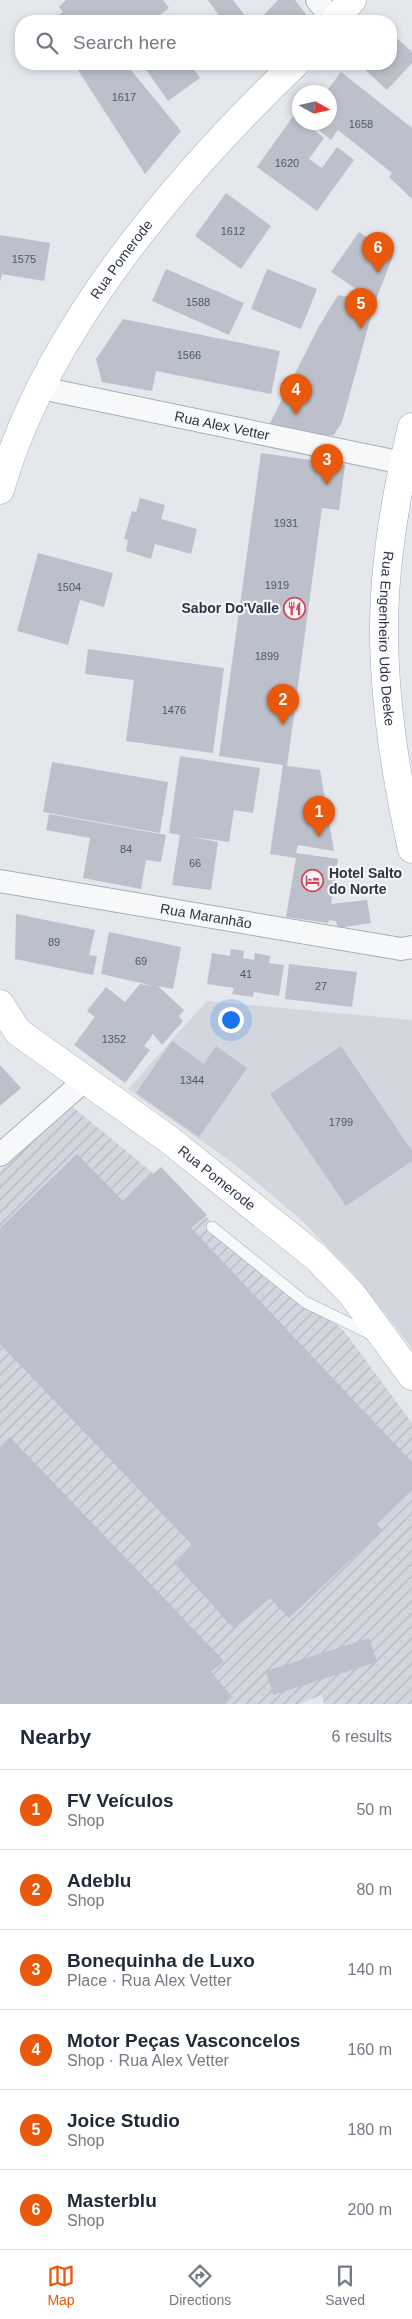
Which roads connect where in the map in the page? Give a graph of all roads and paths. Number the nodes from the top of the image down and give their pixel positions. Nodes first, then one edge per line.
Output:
1 (317, 0) edge
2 (352, 0) edge
3 (329, 15) edge
4 (339, 15) edge
5 (290, 70) edge
6 (41, 388) junction
7 (412, 428) edge
8 (403, 462) junction
9 (0, 490) edge
10 (412, 849) edge
11 (0, 881) edge
12 (412, 947) edge
13 (0, 1004) edge
14 (84, 1081) junction
15 (0, 1155) edge
16 (212, 1227) dead end
17 (388, 1343) junction
18 (412, 1376) edge

1 - 3 street
2 - 4 street
5 - 6 street, Rua Pomerode
6 - 8 street, Rua Alex Vetter
6 - 9 street, Rua Pomerode
7 - 8 street, Rua Engenheiro Udo Deeke
8 - 10 street, Rua Engenheiro Udo Deeke
11 - 12 street, Rua Maranhão
13 - 14 street, Rua Pomerode
14 - 15 street
14 - 17 street, Rua Pomerode
16 - 17 lane
17 - 18 street, Rua Pomerode

